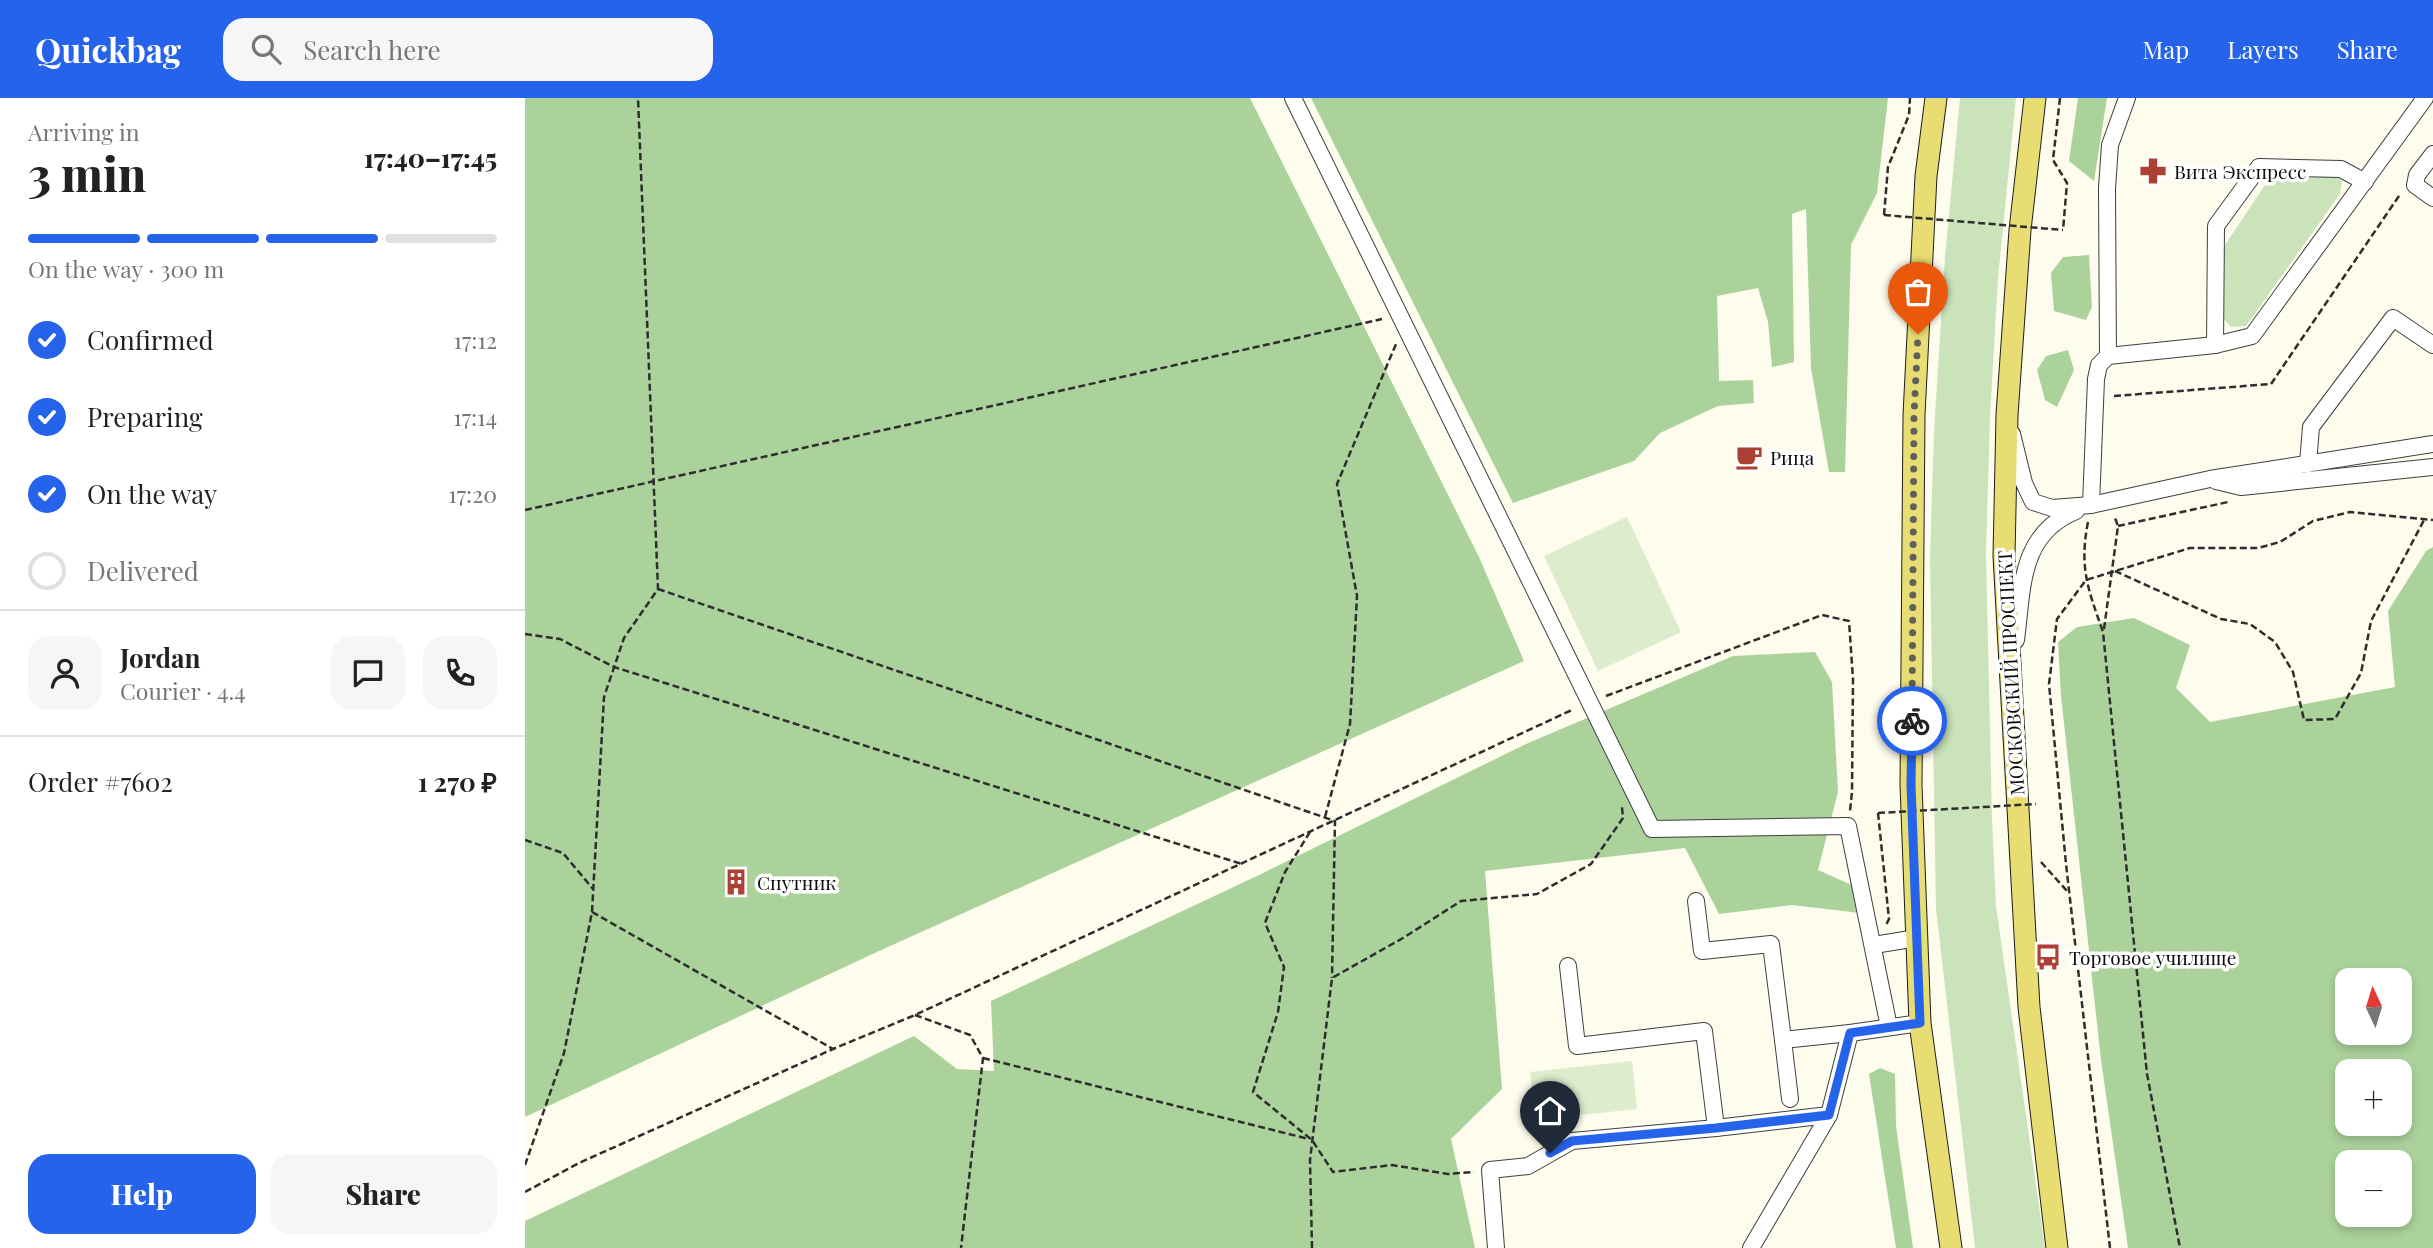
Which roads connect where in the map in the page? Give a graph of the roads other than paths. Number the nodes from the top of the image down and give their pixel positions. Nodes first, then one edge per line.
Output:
1 (1293, 98) edge
2 (1936, 98) edge
3 (2035, 98) edge
4 (2127, 98) edge
5 (2425, 98) edge
6 (2433, 155) edge
7 (2365, 182) junction
8 (2433, 198) edge
9 (2215, 345) junction
10 (2433, 345) edge
11 (2108, 356) junction
12 (2007, 415) junction
13 (2433, 444) edge
14 (2308, 464) junction
15 (2433, 467) edge
16 (2210, 479) junction
17 (2091, 505) junction
18 (2010, 679) junction
19 (1696, 901) dead end
20 (1917, 938) junction
21 (1874, 944) junction
22 (1567, 966) dead end
23 (1920, 1023) junction
24 (1889, 1027) junction
25 (1850, 1033) junction
26 (1783, 1040) junction
27 (1790, 1099) dead end
28 (1829, 1115) junction
29 (1716, 1128) junction
30 (1496, 1248) edge
31 (1751, 1248) edge
32 (1951, 1248) edge
33 (2057, 1248) edge

1 - 21 street
2 - 20 main road
3 - 12 main road, МОСКОВСКИЙ ПРОСПЕКТ
4 - 11 street
5 - 7 street
6 - 8 street
7 - 9 street
7 - 9 street
9 - 11 street
10 - 14 street
11 - 17 street
12 - 17 street
12 - 18 main road, МОСКОВСКИЙ ПРОСПЕКТ
13 - 14 street
14 - 16 street
15 - 16 street
16 - 17 street
17 - 18 street
18 - 33 main road, МОСКОВСКИЙ ПРОСПЕКТ
19 - 26 street
20 - 21 street
20 - 23 main road
21 - 24 street
22 - 29 street
23 - 24 street
23 - 32 main road
24 - 25 street
25 - 26 street
25 - 28 street
26 - 27 street
28 - 29 street
28 - 31 street
29 - 30 street

